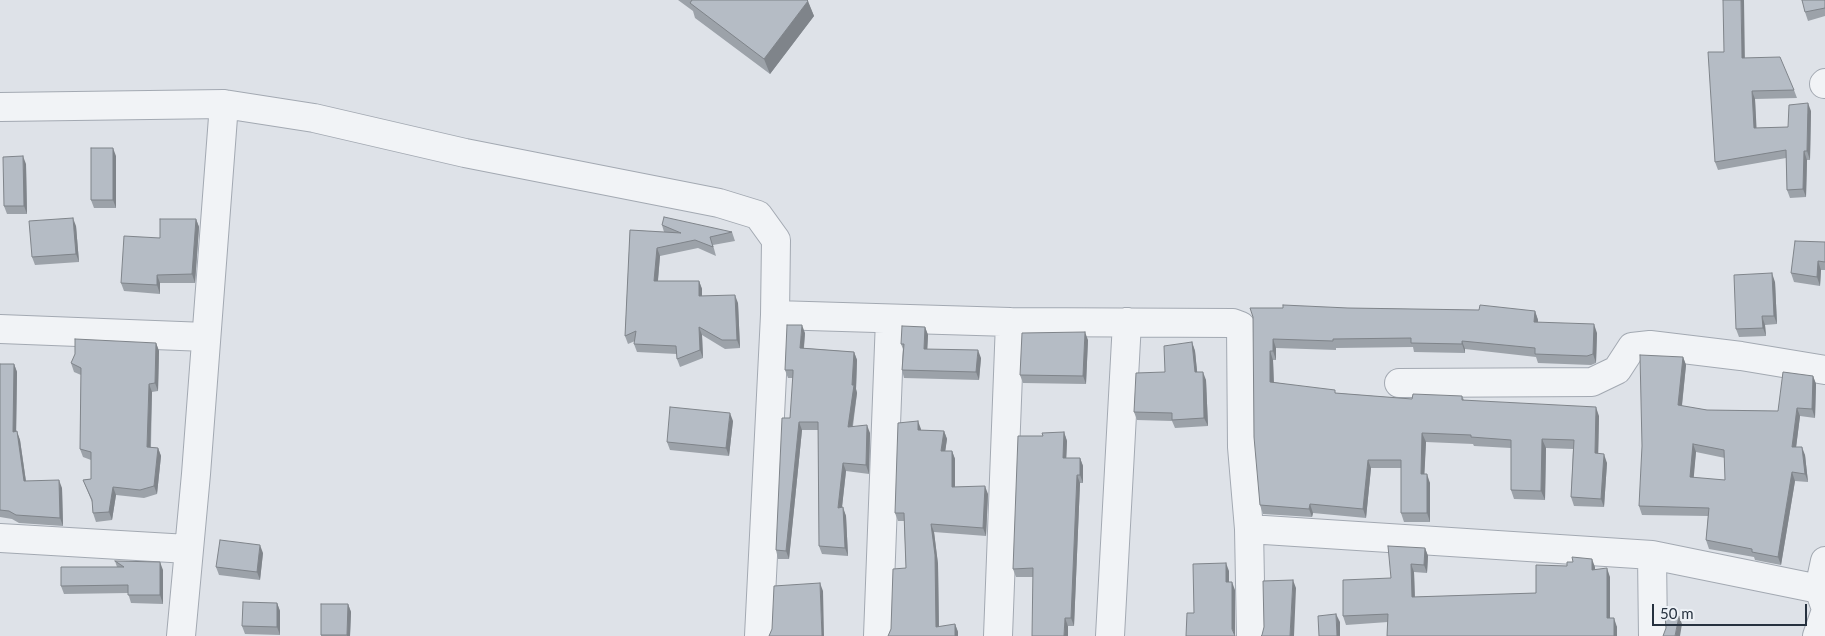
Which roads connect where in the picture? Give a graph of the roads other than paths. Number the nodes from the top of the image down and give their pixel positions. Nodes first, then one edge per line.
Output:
1 (224, 104) junction
2 (0, 107) edge
3 (774, 315) junction
4 (890, 319) junction
5 (1010, 322) junction
6 (1127, 322) junction
7 (0, 329) edge
8 (206, 337) junction
9 (1825, 370) edge
10 (1399, 383) dead end
11 (1250, 530) junction
12 (0, 538) edge
13 (188, 549) junction
14 (1652, 554) junction
15 (1825, 561) edge
16 (1823, 603) edge
17 (181, 636) edge
18 (758, 636) edge
19 (878, 636) edge
20 (998, 636) edge
21 (1110, 636) edge
22 (1251, 636) edge
23 (1653, 636) edge
24 (1817, 636) edge

1 - 2 street
1 - 3 street
1 - 8 street
3 - 4 street
3 - 18 street
4 - 5 street
4 - 19 street
5 - 6 street
5 - 20 street
6 - 11 street
6 - 21 street
7 - 8 street
8 - 13 street
9 - 10 street
11 - 14 street
11 - 22 street
12 - 13 street
13 - 17 street
14 - 16 street
14 - 23 street
15 - 16 street
16 - 24 street

